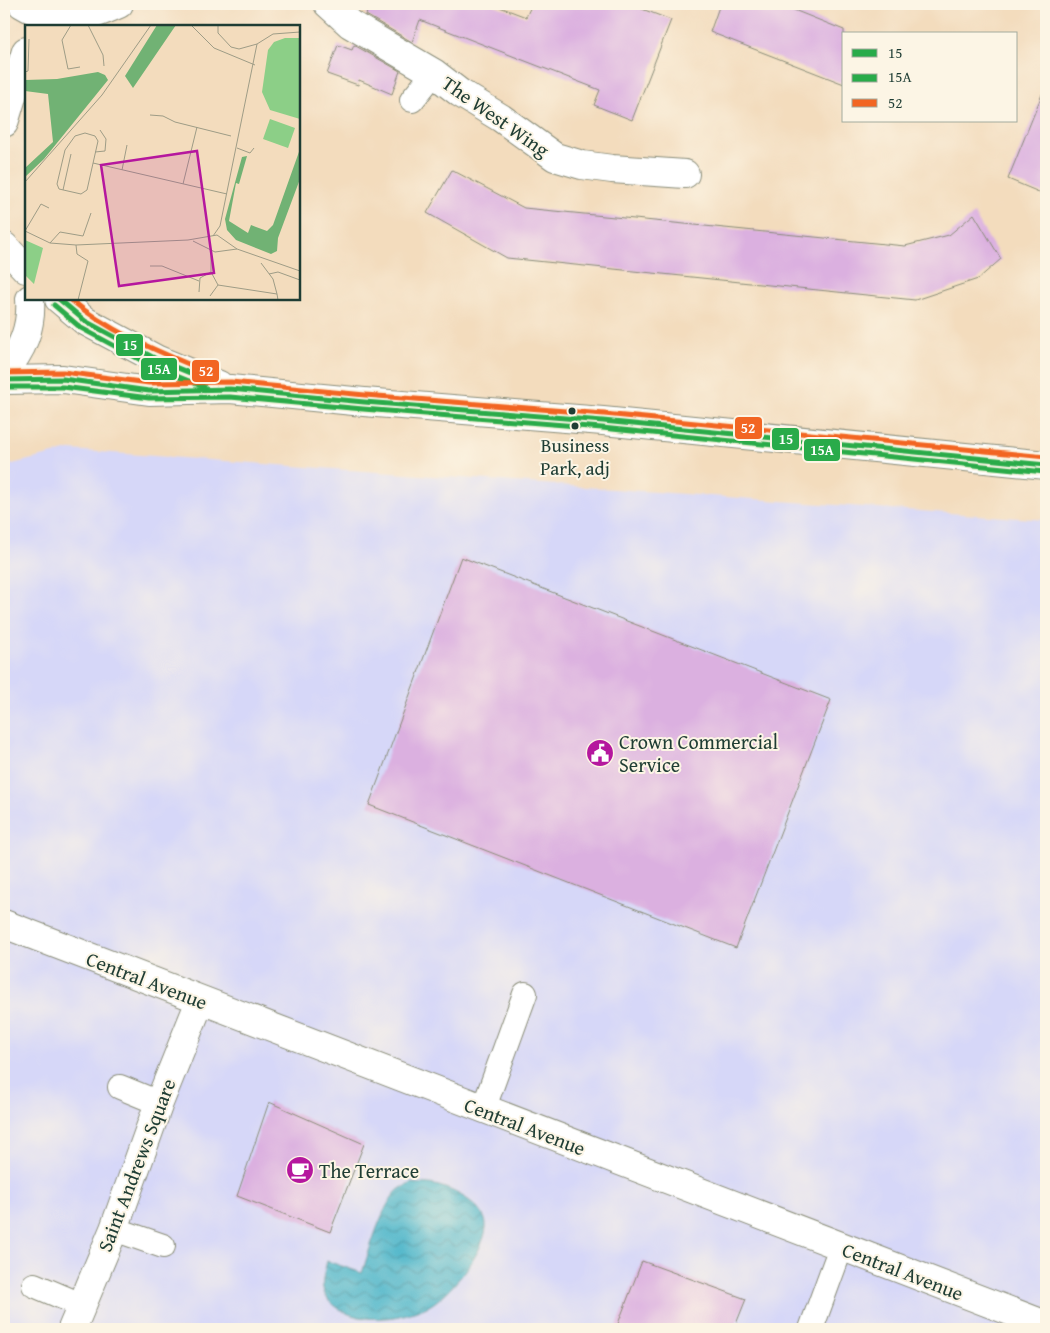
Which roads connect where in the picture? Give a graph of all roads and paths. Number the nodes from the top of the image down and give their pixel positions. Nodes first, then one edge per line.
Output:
1 (119, 4) edge
2 (328, 4) edge
3 (32, 15) edge
4 (25, 54) edge
5 (434, 73) junction
6 (412, 100) dead end
7 (4, 116) edge
8 (685, 174) dead end
9 (30, 300) edge
10 (60, 300) edge
11 (4, 370) edge
12 (4, 380) edge
13 (230, 389) junction
14 (1046, 465) edge
15 (4, 924) edge
16 (524, 994) dead end
17 (200, 1001) junction
18 (120, 1087) dead end
19 (159, 1103) junction
20 (483, 1110) junction
21 (114, 1229) junction
22 (163, 1246) dead end
23 (841, 1247) junction
24 (34, 1285) dead end
25 (77, 1317) edge
26 (1046, 1325) edge
27 (811, 1329) edge

1 - 3 main road
2 - 5 main road, The West Wing
4 - 7 main road
5 - 6 lane
5 - 8 main road, The West Wing
9 - 11 main road
10 - 13 main road
12 - 13 main road
13 - 14 main road
15 - 17 main road, Central Avenue
16 - 20 lane
17 - 19 main road, Saint Andrews Square
17 - 20 main road, Central Avenue
18 - 19 lane
19 - 21 main road, Saint Andrews Square
20 - 23 main road, Central Avenue
21 - 22 lane
21 - 25 main road, Saint Andrews Square
23 - 26 main road, Central Avenue
23 - 27 lane
24 - 25 lane

